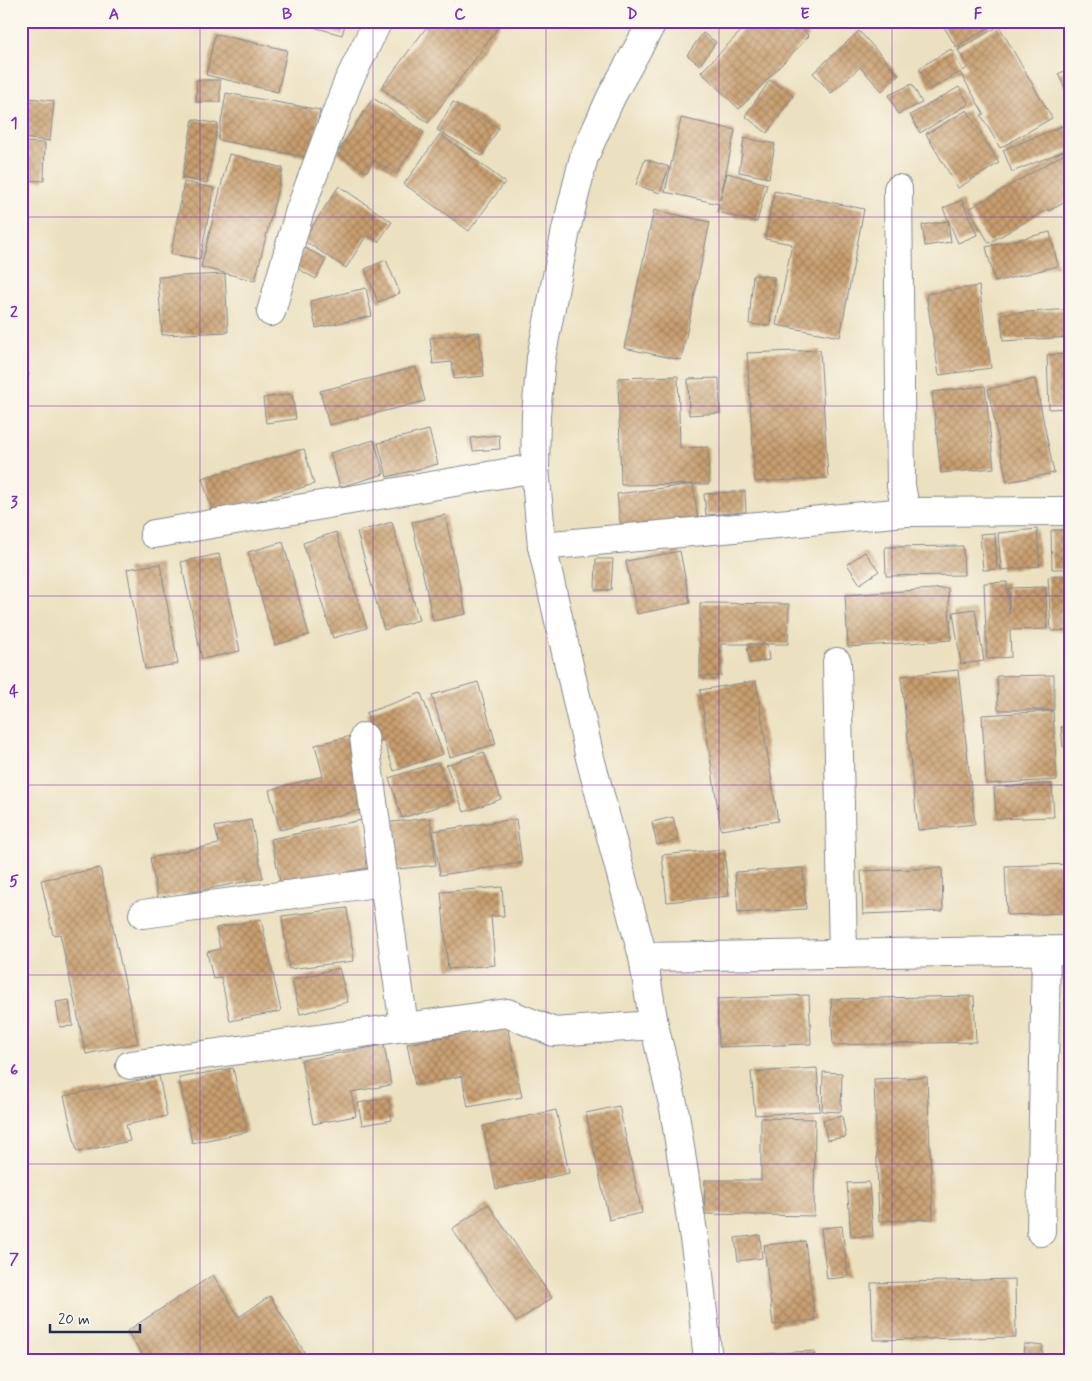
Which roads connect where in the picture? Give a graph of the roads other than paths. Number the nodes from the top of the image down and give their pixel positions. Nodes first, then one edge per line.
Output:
1 (378, 21) edge
2 (653, 21) edge
3 (898, 189) dead end
4 (271, 312) dead end
5 (535, 468) junction
6 (1071, 511) edge
7 (906, 512) junction
8 (154, 534) dead end
9 (542, 546) junction
10 (837, 662) dead end
11 (364, 737) dead end
12 (384, 882) junction
13 (143, 914) dead end
14 (1059, 950) edge
15 (843, 954) junction
16 (643, 957) junction
17 (654, 1025) junction
18 (404, 1026) junction
19 (130, 1065) dead end
20 (1041, 1232) dead end
21 (708, 1360) edge

1 - 4 street
2 - 5 street
3 - 7 street
5 - 8 street
5 - 9 street
6 - 7 street
7 - 9 street
9 - 16 street
10 - 15 street
11 - 12 street
12 - 13 street
12 - 18 street
14 - 15 street
14 - 20 street
15 - 16 street
16 - 17 street
17 - 18 street
17 - 21 street
18 - 19 street

